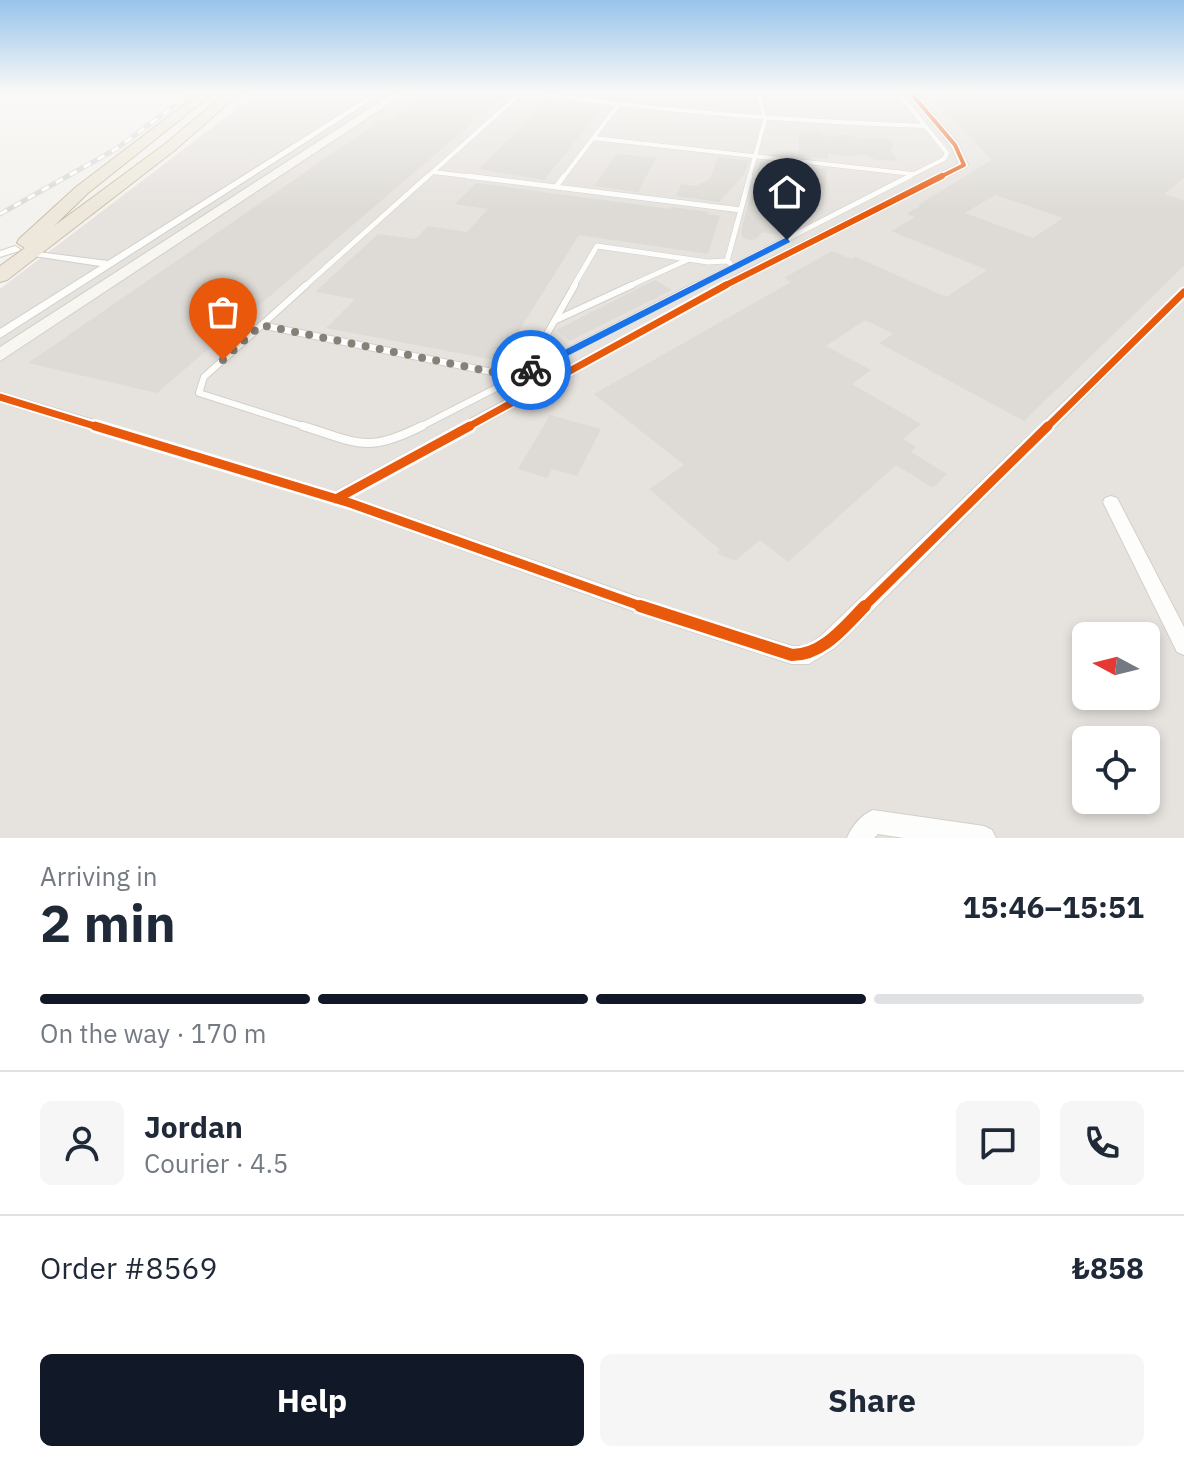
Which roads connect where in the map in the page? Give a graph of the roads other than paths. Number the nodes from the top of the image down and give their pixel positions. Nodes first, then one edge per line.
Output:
1 (159, 131) edge
2 (174, 131) edge
3 (182, 131) edge
4 (201, 131) edge
5 (319, 131) edge
6 (342, 131) edge
7 (478, 131) edge
8 (598, 131) edge
9 (762, 131) edge
10 (929, 131) edge
11 (943, 131) edge
12 (593, 138) junction
13 (755, 156) junction
14 (433, 172) junction
15 (916, 174) junction
16 (556, 187) junction
17 (741, 210) junction
18 (19, 251) edge
19 (689, 259) junction
20 (727, 261) junction
21 (110, 264) junction
22 (735, 266) junction
23 (0, 276) edge
24 (1184, 292) edge
25 (554, 321) junction
26 (261, 325) junction
27 (0, 334) edge
28 (0, 355) edge
29 (530, 371) junction
30 (517, 377) junction
31 (0, 397) edge
32 (336, 499) junction
33 (1111, 502) dead end
34 (1184, 646) edge
35 (859, 838) edge
36 (984, 838) edge

1 - 18 highway
2 - 18 highway
3 - 18 highway
4 - 18 highway
5 - 21 street
6 - 28 street
7 - 14 lane
8 - 12 lane
9 - 13 lane
10 - 15 lane
11 - 32 street
12 - 13 lane
12 - 16 lane
13 - 15 lane
13 - 17 lane
14 - 16 lane
14 - 26 lane
15 - 22 lane
16 - 17 lane
17 - 20 lane
18 - 21 street
18 - 23 highway
19 - 20 lane
19 - 25 lane
19 - 25 lane
20 - 22 lane
21 - 27 street
22 - 29 lane
24 - 32 street
25 - 29 lane
26 - 30 lane
26 - 30 lane
29 - 30 lane
31 - 32 street
33 - 34 street
35 - 36 street

